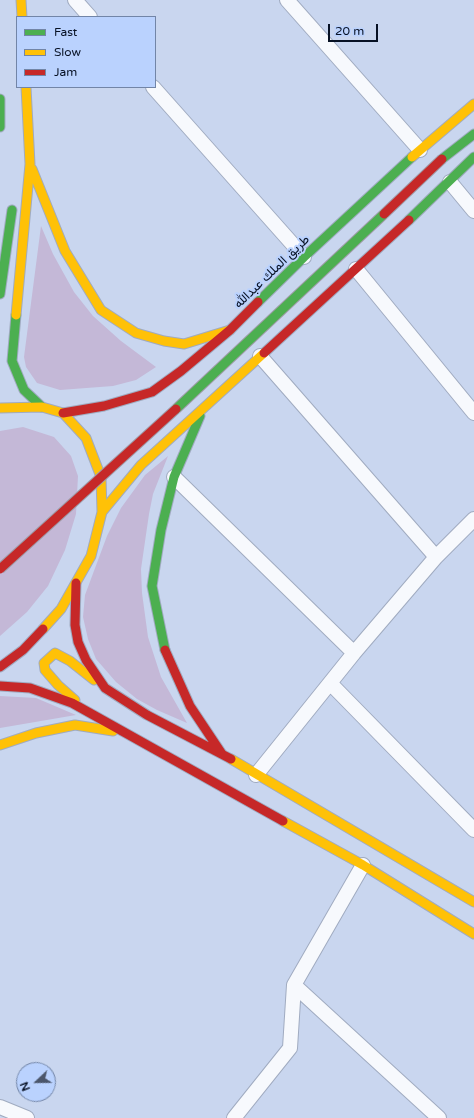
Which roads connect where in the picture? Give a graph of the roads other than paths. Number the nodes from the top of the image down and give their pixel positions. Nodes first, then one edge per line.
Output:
1 (21, 0) edge
2 (287, 0) edge
3 (81, 1) edge
4 (22, 16) edge
5 (89, 16) edge
6 (154, 88) edge
7 (26, 89) edge
8 (0, 99) edge
9 (474, 104) edge
10 (0, 127) edge
11 (474, 134) edge
12 (20, 146) dead end
13 (420, 150) junction
14 (474, 157) edge
15 (30, 164) junction
16 (450, 182) junction
17 (14, 200) dead end
18 (474, 211) edge
19 (304, 257) junction
20 (356, 269) junction
21 (0, 294) edge
22 (230, 330) junction
23 (260, 356) junction
24 (42, 407) junction
25 (0, 408) edge
26 (202, 411) junction
27 (63, 413) junction
28 (474, 413) edge
29 (174, 477) junction
30 (102, 512) junction
31 (474, 519) edge
32 (436, 557) junction
33 (0, 570) edge
34 (76, 583) junction
35 (354, 653) junction
36 (0, 667) edge
37 (330, 683) junction
38 (0, 686) edge
39 (105, 688) junction
40 (94, 715) junction
41 (138, 740) junction
42 (0, 745) edge
43 (222, 754) junction
44 (256, 775) junction
45 (474, 830) edge
46 (363, 865) junction
47 (474, 902) edge
48 (474, 934) edge
49 (294, 986) junction
50 (4, 1112) edge
51 (27, 1118) edge
52 (234, 1118) edge
53 (439, 1118) edge

1 - 4 main road
2 - 13 street
3 - 5 street
6 - 19 street
7 - 12 main road
7 - 15 main road
8 - 10 main road
9 - 13 main road, طريق الملك عبدالله
11 - 33 main road, bridge
13 - 19 main road, طريق الملك عبدالله
14 - 16 main road
15 - 22 main road
15 - 24 main road
16 - 18 street
16 - 20 main road
17 - 21 main road
19 - 22 main road, طريق الملك عبدالله
20 - 23 main road
20 - 28 street
22 - 27 main road, طريق الملك عبدالله
23 - 26 main road
23 - 32 street
24 - 25 main road
24 - 27 main road
26 - 29 main road
26 - 30 main road
27 - 30 main road
29 - 35 street
29 - 43 main road
30 - 34 main road
31 - 32 street
32 - 35 street
34 - 36 main road
34 - 39 main road
35 - 37 street
37 - 44 street
37 - 45 street
38 - 40 main road
39 - 40 main road
39 - 43 main road
40 - 41 main road
41 - 42 main road
41 - 46 main road
43 - 44 main road
44 - 47 main road
46 - 48 main road
46 - 49 street
49 - 52 street
49 - 53 street
50 - 51 street

